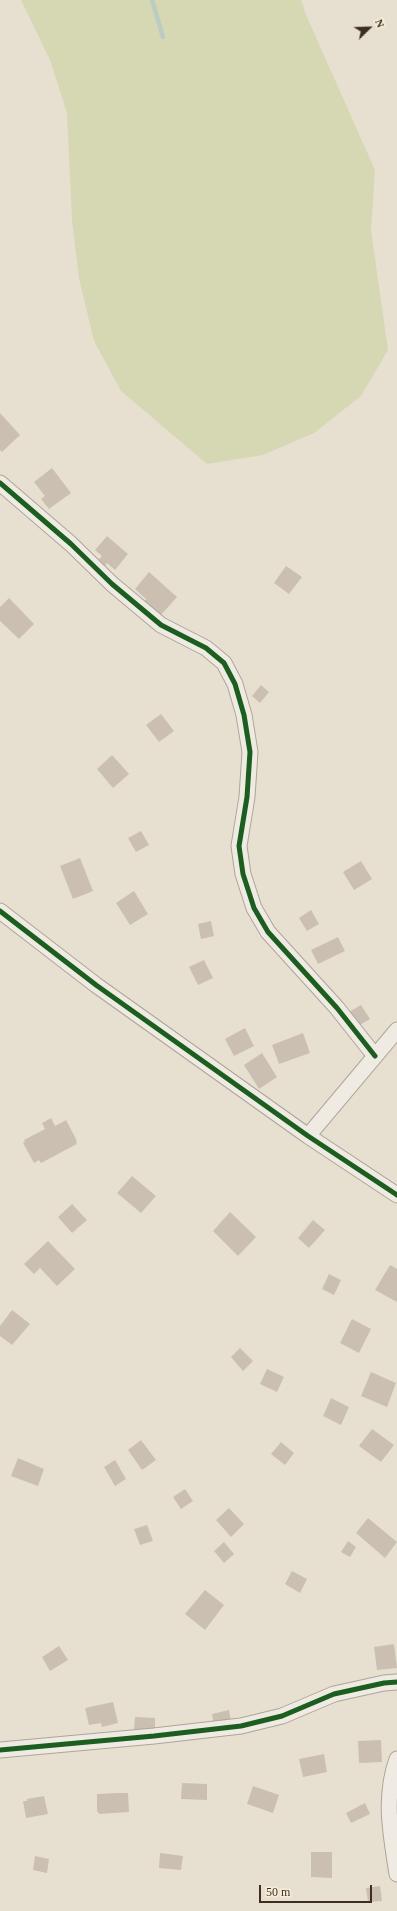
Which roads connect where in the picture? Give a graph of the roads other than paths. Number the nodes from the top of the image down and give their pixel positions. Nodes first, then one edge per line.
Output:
1 (0, 483) edge
2 (0, 911) edge
3 (397, 1030) edge
4 (375, 1056) junction
5 (308, 1136) junction
6 (397, 1195) edge
7 (397, 1682) edge
8 (0, 1750) edge
9 (397, 1759) edge
10 (397, 1874) edge

1 - 4 street
2 - 5 street
3 - 4 street
4 - 5 street
5 - 6 street
7 - 8 street
9 - 10 street

